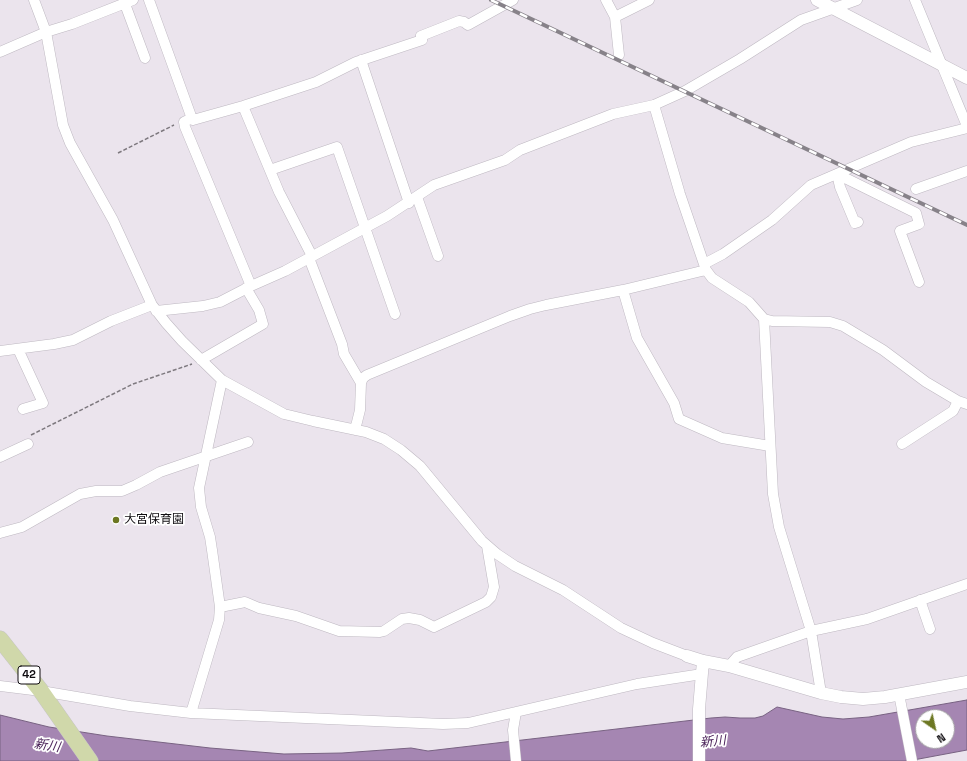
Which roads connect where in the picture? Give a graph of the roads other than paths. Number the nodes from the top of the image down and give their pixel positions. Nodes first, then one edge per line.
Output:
1 (34, 0) edge
2 (149, 0) edge
3 (512, 0) edge
4 (606, 0) edge
5 (649, 0) edge
6 (817, 0) edge
7 (858, 0) edge
8 (915, 0) edge
9 (129, 2) edge
10 (834, 9) junction
11 (616, 17) junction
12 (46, 32) junction
13 (0, 52) edge
14 (619, 55) dead end
15 (145, 58) dead end
16 (361, 60) junction
17 (942, 65) junction
18 (967, 78) edge
19 (654, 105) junction
20 (243, 106) junction
21 (187, 120) junction
22 (967, 127) edge
23 (270, 170) junction
24 (967, 171) edge
25 (837, 174) junction
26 (916, 189) dead end
27 (413, 200) junction
28 (858, 222) dead end
29 (364, 228) junction
30 (438, 256) dead end
31 (310, 257) junction
32 (705, 267) junction
33 (919, 282) dead end
34 (249, 287) junction
35 (623, 290) junction
36 (154, 308) junction
37 (395, 314) dead end
38 (764, 319) junction
39 (18, 349) junction
40 (0, 351) edge
41 (201, 360) junction
42 (222, 380) junction
43 (361, 383) junction
44 (962, 403) edge
45 (23, 409) dead end
46 (355, 430) junction
47 (28, 440) road end
48 (248, 442) dead end
49 (902, 444) dead end
50 (770, 446) junction
51 (0, 457) edge
52 (205, 458) junction
53 (0, 533) edge
54 (487, 546) junction
55 (967, 584) edge
56 (920, 600) junction
57 (220, 606) junction
58 (930, 629) dead end
59 (811, 631) junction
60 (0, 639) edge
61 (687, 656) joint
62 (703, 661) junction
63 (729, 666) junction
64 (702, 674) junction
65 (967, 682) edge
66 (0, 686) edge
67 (41, 691) junction
68 (822, 693) junction
69 (900, 699) junction
70 (516, 712) junction
71 (191, 713) junction
72 (90, 761) edge
73 (516, 761) edge
74 (700, 761) edge
75 (912, 761) edge

1 - 12 street
2 - 21 street
3 - 16 street
4 - 11 street
5 - 11 street
6 - 10 street
7 - 10 street
8 - 17 street
9 - 12 street
9 - 15 street
10 - 17 street
10 - 19 street
11 - 14 street
12 - 13 street
12 - 36 street
16 - 20 street
16 - 27 street
17 - 18 street
17 - 22 street
19 - 27 street
19 - 32 street
20 - 21 street
20 - 23 street
21 - 34 street
22 - 25 street
23 - 29 street
23 - 31 street
24 - 26 street
25 - 28 street
25 - 32 street
25 - 33 street
27 - 29 street
27 - 30 street
29 - 31 street
29 - 37 street
31 - 34 street
31 - 43 street
32 - 35 street
32 - 38 street
34 - 36 street
34 - 41 street
35 - 43 street
35 - 50 street
36 - 39 street
36 - 41 street
38 - 44 street
38 - 50 street
39 - 40 street
39 - 45 street
41 - 42 street
42 - 46 street
42 - 52 street
43 - 46 street
44 - 49 street
46 - 54 street
47 - 51 street
48 - 52 street
50 - 59 street
52 - 53 street
52 - 57 street
54 - 57 street
54 - 61 street
55 - 56 street
56 - 58 street
56 - 59 street
57 - 71 street
59 - 63 street
59 - 68 street
60 - 67 main road, 42
61 - 62 street
62 - 63 street
62 - 64 street
63 - 68 street
64 - 70 street
64 - 74 street
65 - 69 street
66 - 67 street
67 - 71 street
67 - 72 main road, 42
68 - 69 street
69 - 75 street
70 - 71 street
70 - 73 street

